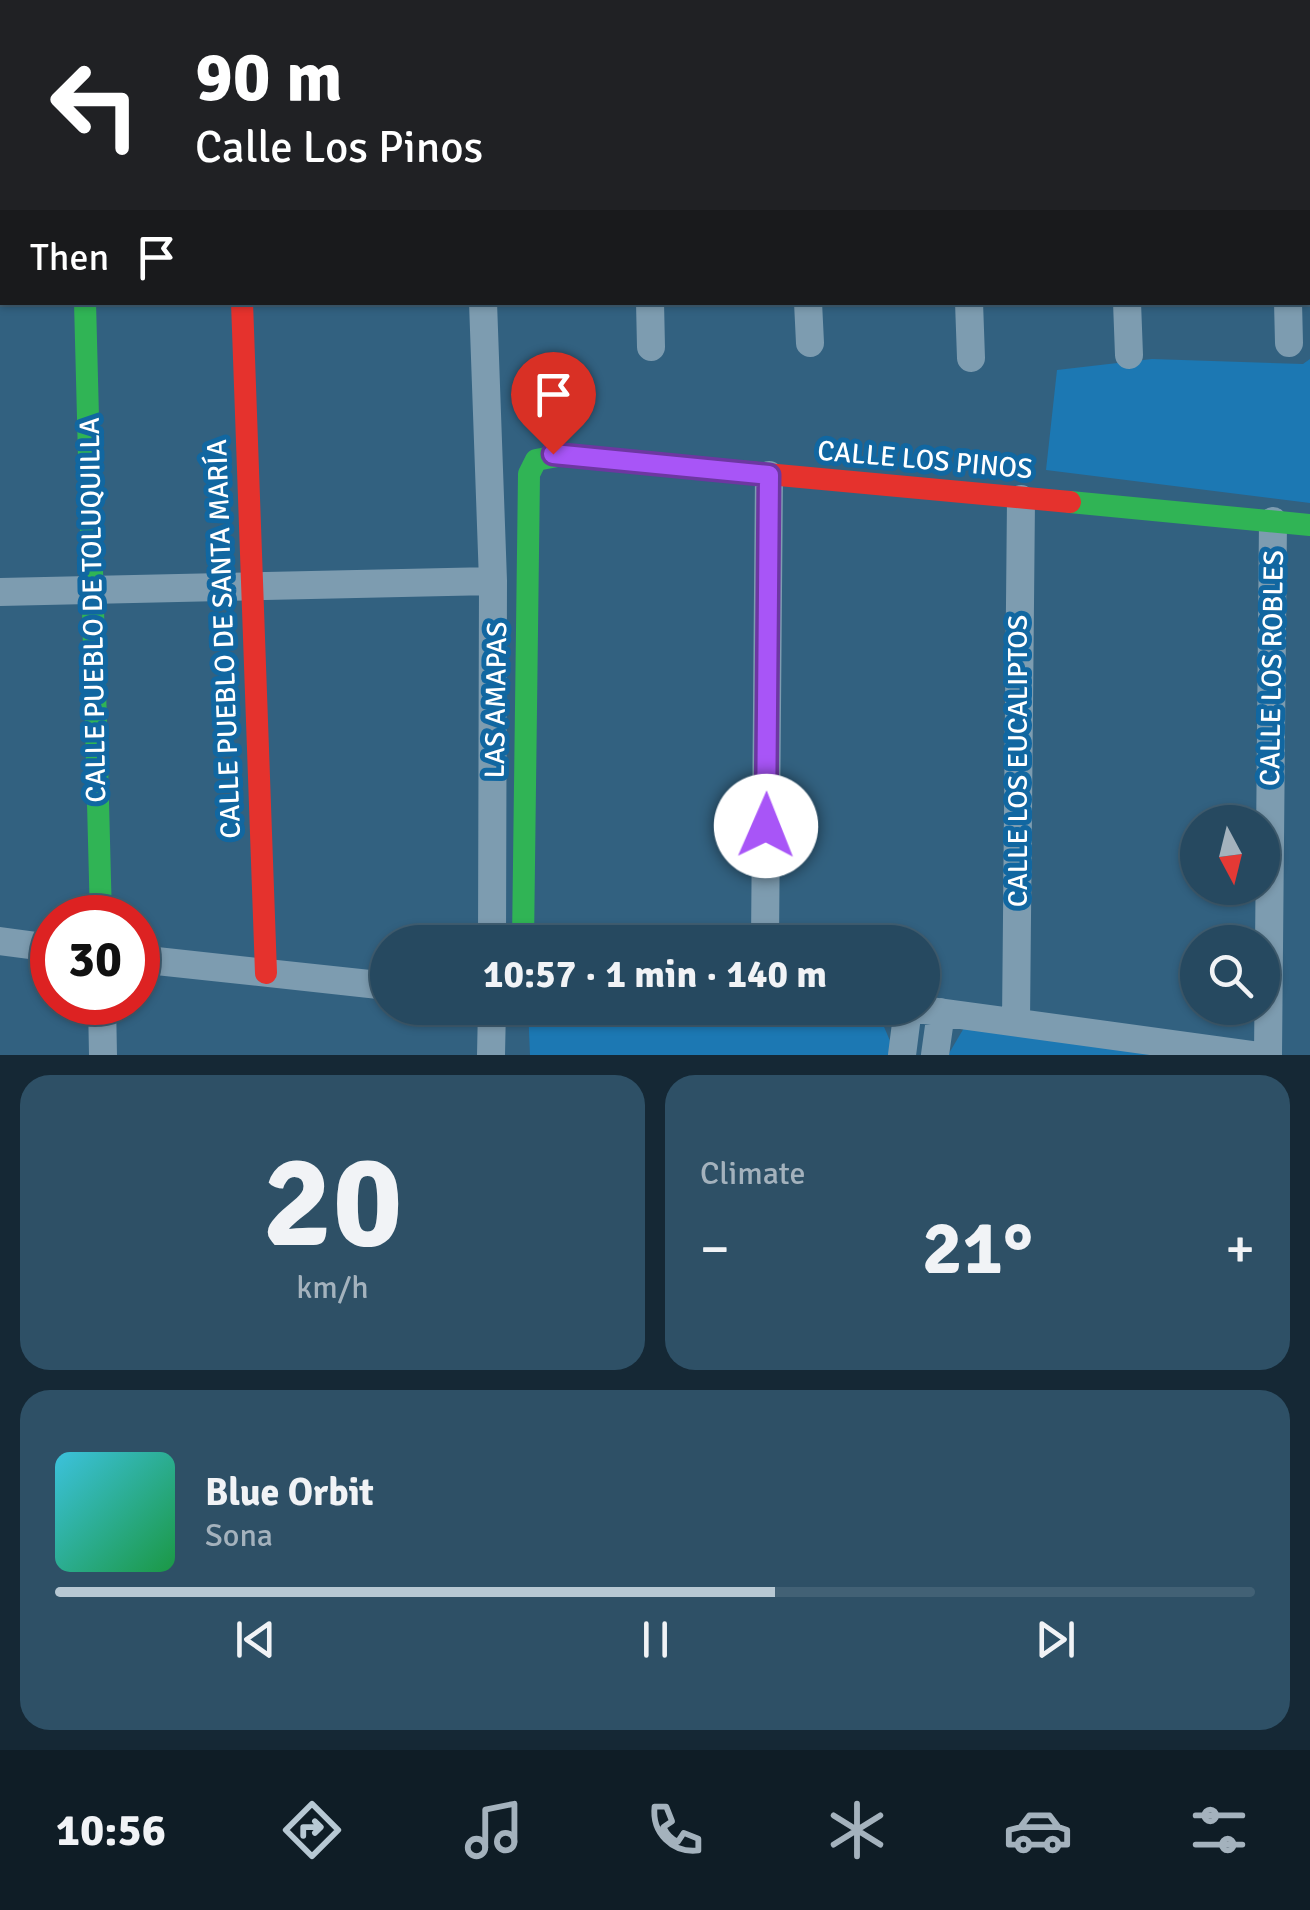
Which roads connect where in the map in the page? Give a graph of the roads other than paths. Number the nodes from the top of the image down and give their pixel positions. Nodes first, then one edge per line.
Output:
1 (85, 305) edge
2 (242, 305) edge
3 (483, 305) edge
4 (650, 305) edge
5 (808, 305) edge
6 (969, 305) edge
7 (1127, 305) edge
8 (1288, 305) edge
9 (810, 343) dead end
10 (1289, 343) dead end
11 (652, 348) dead end
12 (1129, 356) dead end
13 (971, 358) dead end
14 (536, 460) joint
15 (769, 475) junction
16 (1020, 499) junction
17 (1273, 520) junction
18 (1310, 525) edge
19 (493, 580) junction
20 (253, 586) junction
21 (92, 590) junction
22 (0, 592) edge
23 (100, 895) edge
24 (492, 925) edge
25 (522, 925) edge
26 (765, 925) edge
27 (0, 941) edge
28 (30, 945) edge
29 (160, 961) edge
30 (266, 973) junction
31 (370, 984) edge
32 (941, 1012) joint
33 (1016, 1022) junction
34 (102, 1025) edge
35 (492, 1025) edge
36 (906, 1025) edge
37 (103, 1055) edge
38 (491, 1055) edge
39 (902, 1055) edge
40 (935, 1055) edge
41 (1253, 1055) edge
42 (1268, 1055) edge

1 - 21 street, CALLE PUEBLO DE TOLUQUILLA
2 - 20 street, CALLE PUEBLO DE SANTA MARÍA
3 - 19 street
4 - 11 street
5 - 9 street
6 - 13 street
7 - 12 street
8 - 10 street
14 - 15 street, CALLE LOS PINOS
14 - 25 street, LAS AMAPAS
15 - 16 street, CALLE LOS PINOS
15 - 26 street
16 - 17 street, CALLE LOS PINOS
16 - 33 street, CALLE LOS EUCALIPTOS
17 - 18 street, CALLE LOS PINOS
17 - 42 street, CALLE LOS ROBLES
19 - 20 street
19 - 24 street
20 - 21 street
20 - 30 street, CALLE PUEBLO DE SANTA MARÍA
21 - 22 street
21 - 23 street, CALLE PUEBLO DE TOLUQUILLA
27 - 28 street
29 - 30 street
30 - 31 street
32 - 33 street
32 - 40 street
33 - 41 street
34 - 37 street
35 - 38 street
36 - 39 street

